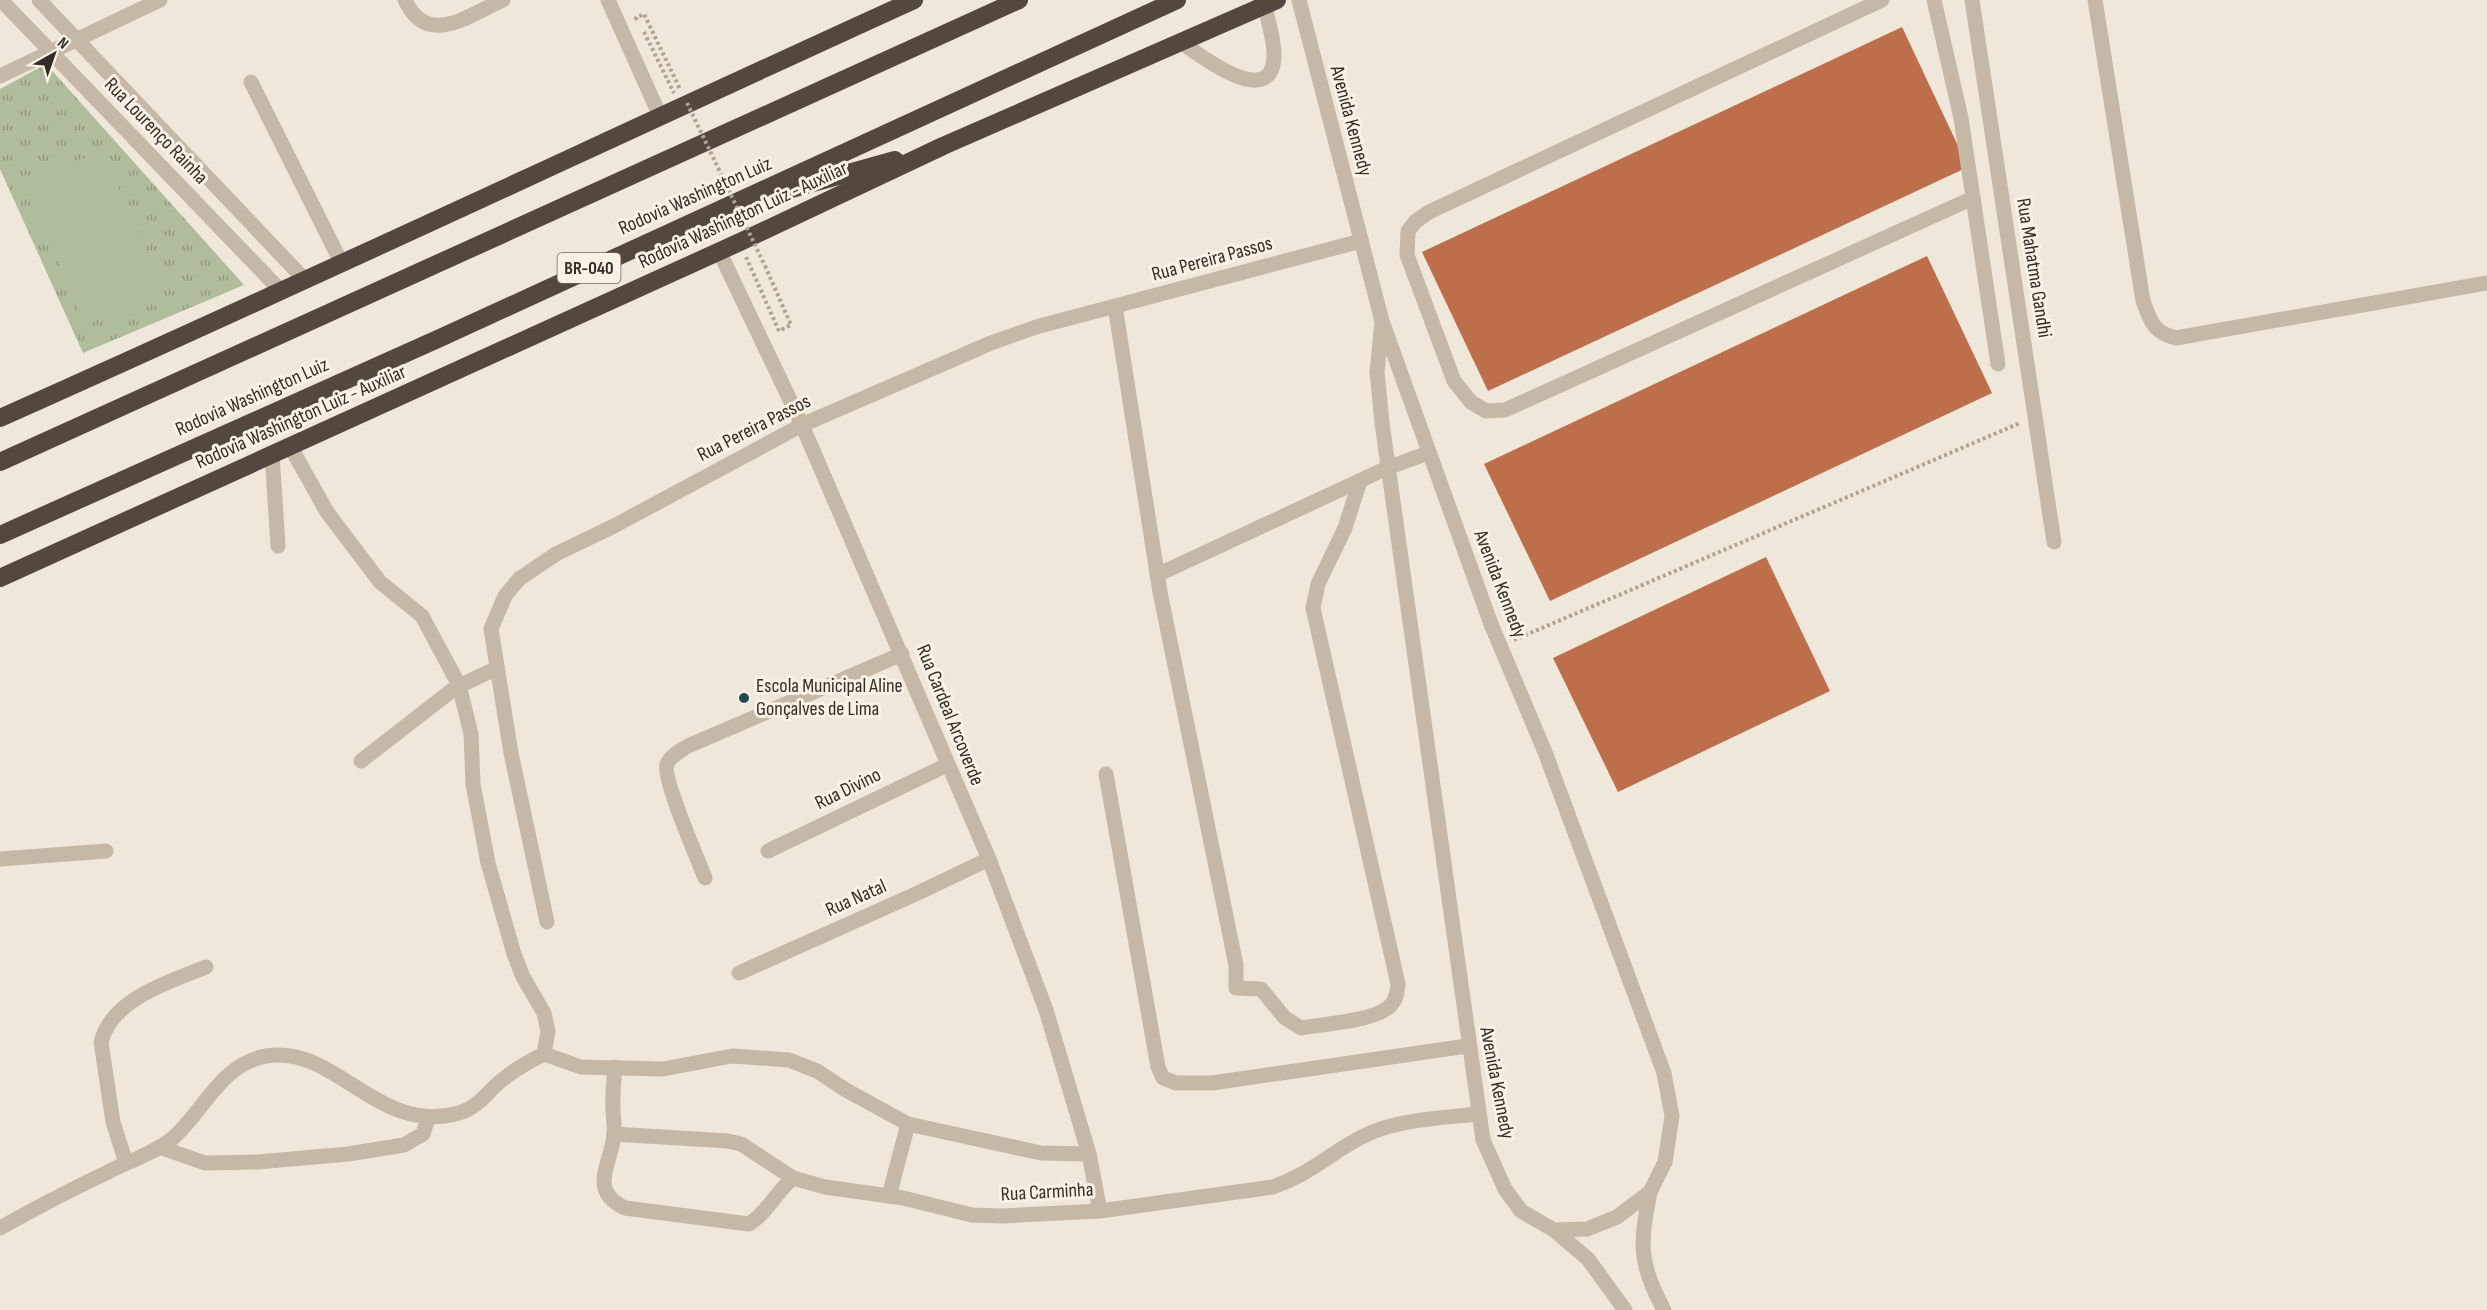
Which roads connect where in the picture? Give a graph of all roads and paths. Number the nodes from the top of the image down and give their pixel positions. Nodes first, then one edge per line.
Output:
1 (1, 0) edge
2 (39, 0) edge
3 (160, 0) edge
4 (405, 0) edge
5 (503, 0) edge
6 (608, 0) edge
7 (914, 0) edge
8 (1019, 0) edge
9 (1177, 0) edge
10 (1299, 0) edge
11 (1882, 0) edge
12 (1934, 0) edge
13 (1972, 0) edge
14 (2095, 0) edge
15 (1271, 3) edge
16 (75, 39) junction
17 (1179, 41) junction
18 (51, 51) junction
19 (0, 75) edge
20 (251, 82) dead end
21 (684, 105) junction
22 (660, 116) junction
23 (943, 146) junction
24 (1973, 198) junction
25 (726, 207) junction
26 (1361, 241) junction
27 (740, 242) junction
28 (719, 251) junction
29 (342, 264) junction
30 (304, 279) junction
31 (2487, 283) edge
32 (281, 291) junction
33 (1115, 306) junction
34 (1382, 321) junction
35 (1998, 364) dead end
36 (2035, 416) junction
37 (0, 418) edge
38 (802, 425) junction
39 (290, 446) junction
40 (1428, 453) junction
41 (272, 454) junction
42 (0, 462) edge
43 (1387, 468) junction
44 (1360, 481) junction
45 (0, 534) edge
46 (2054, 542) dead end
47 (278, 546) dead end
48 (1157, 575) junction
49 (0, 578) edge
50 (1500, 645) junction
51 (902, 654) junction
52 (497, 668) junction
53 (459, 685) junction
54 (361, 761) dead end
55 (947, 765) junction
56 (1106, 774) dead end
57 (106, 851) dead end
58 (768, 851) dead end
59 (0, 859) edge
60 (988, 859) junction
61 (705, 878) dead end
62 (547, 922) dead end
63 (206, 968) dead end
64 (739, 973) dead end
65 (1467, 1046) junction
66 (544, 1054) junction
67 (615, 1067) junction
68 (1478, 1114) junction
69 (428, 1118) junction
70 (908, 1124) junction
71 (614, 1134) junction
72 (159, 1147) junction
73 (1089, 1154) junction
74 (126, 1163) junction
75 (793, 1178) junction
76 (1650, 1192) junction
77 (889, 1196) junction
78 (1100, 1211) junction
79 (0, 1228) edge
80 (1554, 1230) junction
81 (1625, 1310) edge
82 (1664, 1310) edge

1 - 18 street, Rua Lourenço Rainha
2 - 16 street, Rua Lourenço Rainha
3 - 16 street
4 - 5 street
6 - 22 street
7 - 21 highway
8 - 42 highway
9 - 25 highway, Rodovia Washington Luiz / BR-040
10 - 26 street, Avenida Kennedy
11 - 24 street
12 - 24 street
13 - 36 street, Rua Mahatma Gandhi
14 - 31 street
15 - 17 highway, Rodovia Washington Luiz - Auxiliar
15 - 17 street
16 - 18 street
16 - 30 street, Rua Lourenço Rainha
17 - 23 highway, Rodovia Washington Luiz - Auxiliar
18 - 19 street
18 - 32 street, Rua Lourenço Rainha
20 - 29 street
21 - 21 path
21 - 22 highway
21 - 27 path, bridge
22 - 29 highway
23 - 25 highway
23 - 27 highway, Rodovia Washington Luiz - Auxiliar
24 - 35 street
25 - 45 highway, Rodovia Washington Luiz / BR-040
26 - 33 street, Rua Pereira Passos
26 - 34 street, Avenida Kennedy
27 - 28 highway, Rodovia Washington Luiz - Auxiliar
28 - 38 street, Rua Cardeal Arcoverde
28 - 39 highway, Rodovia Washington Luiz - Auxiliar
29 - 30 highway
30 - 32 highway
32 - 37 highway
33 - 38 street, Rua Pereira Passos
33 - 48 street
34 - 40 street, Avenida Kennedy
34 - 43 street, Avenida Kennedy
36 - 46 street, Rua Mahatma Gandhi
36 - 50 path
38 - 51 street, Rua Cardeal Arcoverde
38 - 52 street, Rua Pereira Passos
39 - 41 highway, Rodovia Washington Luiz - Auxiliar
39 - 53 street
40 - 43 street
40 - 50 street, Avenida Kennedy
41 - 47 street
41 - 49 highway, Rodovia Washington Luiz - Auxiliar
43 - 44 street
43 - 65 street, Avenida Kennedy
44 - 48 street
44 - 48 street
50 - 76 street, Avenida Kennedy
51 - 55 street, Rua Cardeal Arcoverde
51 - 61 street
52 - 53 street
52 - 62 street, Rua Pereira Passos
53 - 54 street
53 - 66 street
55 - 58 street, Rua Divino
55 - 60 street, Rua Cardeal Arcoverde
56 - 65 street
57 - 59 street
60 - 64 street, Rua Natal
60 - 73 street, Rua Cardeal Arcoverde
63 - 74 street
65 - 68 street, Avenida Kennedy
66 - 67 street
66 - 69 street
67 - 70 street
67 - 71 street
68 - 78 street, Rua Carminha
68 - 80 street, Avenida Kennedy
69 - 72 street
69 - 72 street
70 - 73 street
70 - 77 street
71 - 75 street, Rua Carminha
71 - 75 street
72 - 74 street
73 - 78 street, Rua Cardeal Arcoverde
74 - 79 street
75 - 77 street, Rua Carminha
76 - 80 street, Avenida Kennedy
76 - 82 street
77 - 78 street, Rua Carminha
80 - 81 street

